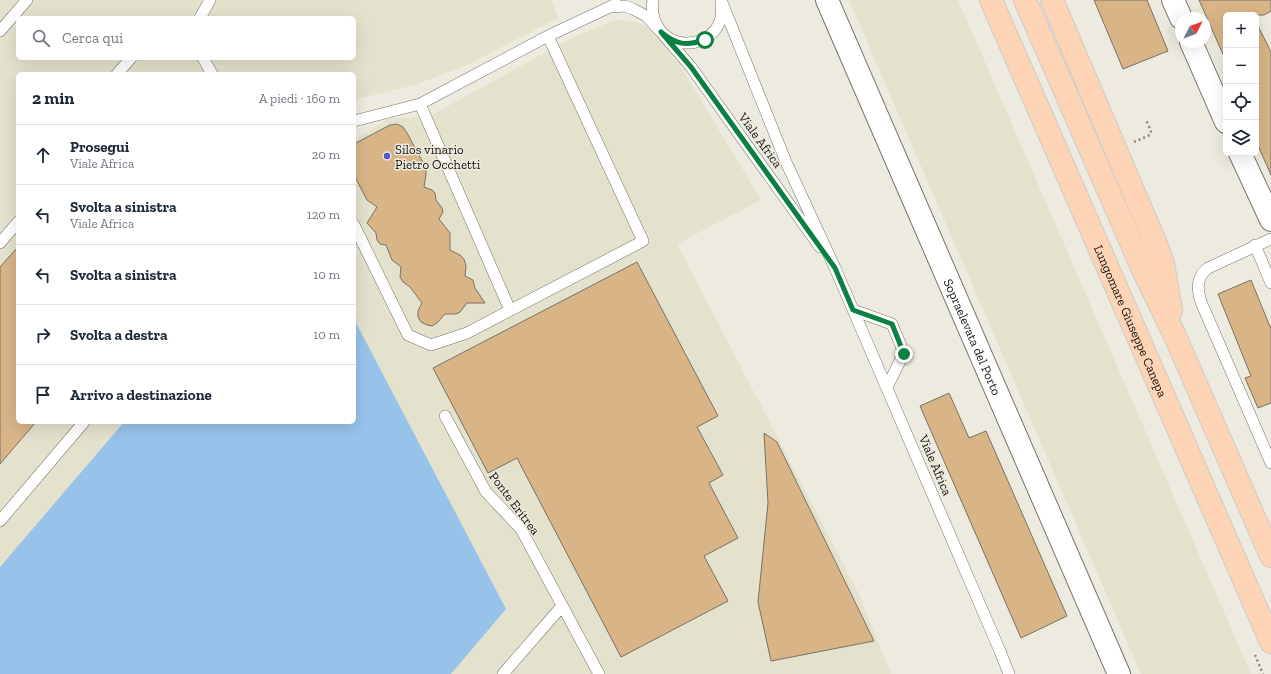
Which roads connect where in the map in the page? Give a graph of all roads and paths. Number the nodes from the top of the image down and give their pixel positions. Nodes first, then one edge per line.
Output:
1 (28, 0) edge
2 (210, 0) edge
3 (624, 0) edge
4 (721, 0) edge
5 (827, 0) edge
6 (990, 0) edge
7 (1025, 0) edge
8 (1052, 0) edge
9 (1173, 0) edge
10 (653, 1) edge
11 (612, 3) edge
12 (1178, 12) edge
13 (201, 16) edge
14 (0, 32) edge
15 (661, 32) junction
16 (548, 36) junction
17 (1195, 48) edge
18 (129, 60) edge
19 (205, 60) edge
20 (119, 72) edge
21 (211, 72) edge
22 (420, 104) junction
23 (356, 120) edge
24 (1225, 120) edge
25 (1241, 156) edge
26 (1271, 220) edge
27 (16, 224) edge
28 (356, 229) edge
29 (1271, 239) edge
30 (0, 243) edge
31 (1255, 245) junction
32 (835, 268) junction
33 (1271, 283) edge
34 (510, 310) junction
35 (853, 310) junction
36 (1175, 336) junction
37 (887, 388) junction
38 (446, 416) dead end
39 (82, 424) edge
40 (1268, 448) edge
41 (1271, 463) edge
42 (0, 521) edge
43 (1271, 556) edge
44 (562, 606) junction
45 (1271, 642) edge
46 (503, 674) edge
47 (599, 674) edge
48 (1009, 674) edge
49 (1119, 674) edge

1 - 14 lane
2 - 13 lane
3 - 11 lane
4 - 15 lane, Viale Africa
4 - 32 lane, Viale Africa
5 - 49 street, Sopraelevata del Porto
6 - 45 highway, Lungomare Giuseppe Canepa
7 - 36 highway
8 - 36 highway
9 - 12 street
10 - 15 lane, Viale Africa
11 - 15 lane
11 - 16 lane
15 - 32 lane, Viale Africa
16 - 22 lane
16 - 34 lane
17 - 24 street
18 - 20 lane
19 - 21 lane
22 - 23 lane
22 - 34 lane
25 - 26 street
27 - 30 lane
28 - 34 lane
29 - 31 lane
31 - 33 lane
31 - 40 lane
32 - 35 lane, Viale Africa
35 - 37 lane, Viale Africa
35 - 37 lane
36 - 43 highway
37 - 48 lane, Viale Africa
38 - 44 lane, Ponte Eritrea
39 - 42 lane
40 - 41 lane
44 - 46 lane
44 - 47 lane, Ponte Eritrea

